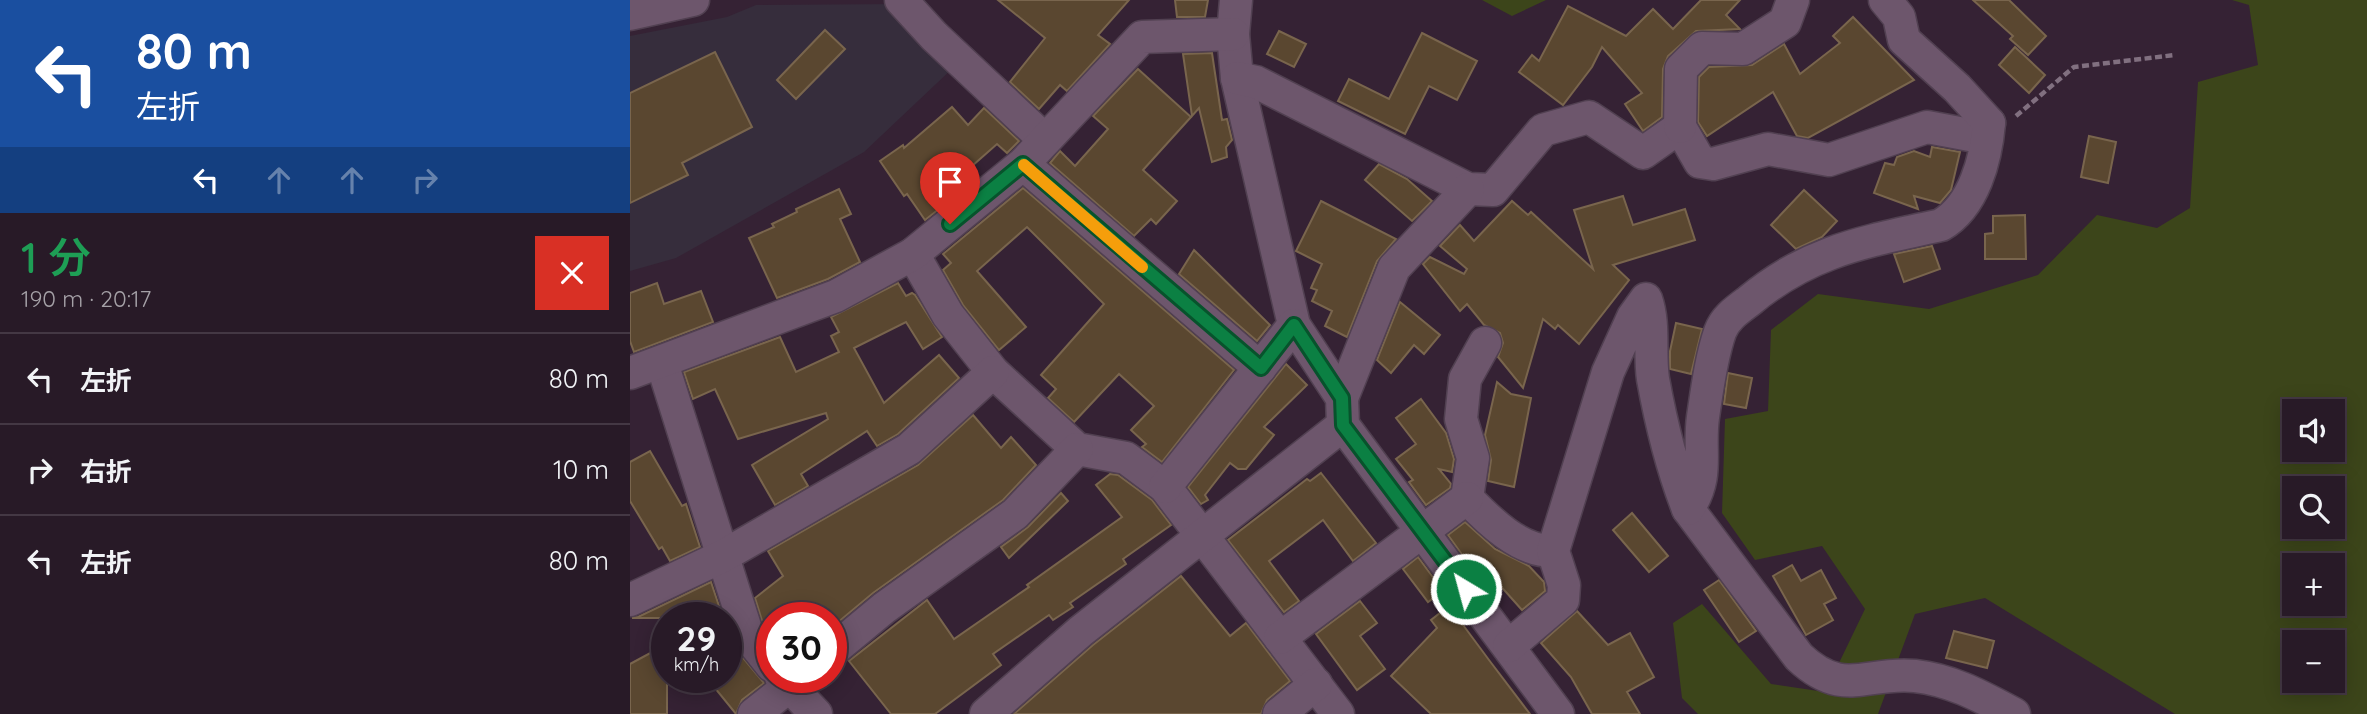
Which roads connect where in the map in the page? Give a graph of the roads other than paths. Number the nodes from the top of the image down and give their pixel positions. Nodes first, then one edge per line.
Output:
1 (693, 0) edge
2 (901, 0) edge
3 (1236, 0) edge
4 (1793, 0) edge
5 (1885, 0) edge
6 (630, 14) edge
7 (1233, 34) junction
8 (1237, 78) junction
9 (1989, 123) junction
10 (1680, 127) junction
11 (1045, 141) junction
12 (1023, 164) junction
13 (1468, 189) junction
14 (913, 254) junction
15 (1294, 325) junction
16 (1485, 343) dead end
17 (662, 363) junction
18 (1261, 368) junction
19 (993, 372) junction
20 (630, 373) edge
21 (1342, 411) junction
22 (1077, 449) junction
23 (1165, 487) junction
24 (1467, 498) junction
25 (1688, 509) junction
26 (1422, 531) junction
27 (1202, 535) junction
28 (1553, 551) junction
29 (723, 556) junction
30 (630, 600) edge
31 (1280, 638) junction
32 (847, 639) edge
33 (756, 645) edge
34 (1509, 646) junction
35 (1316, 684) junction
36 (772, 693) edge
37 (799, 693) edge
38 (754, 714) edge
39 (816, 714) edge
40 (986, 714) edge
41 (1279, 714) edge
42 (1338, 714) edge
43 (1558, 714) edge
44 (2014, 714) edge

1 - 6 street
2 - 11 street
3 - 7 street
4 - 10 street
5 - 9 street
7 - 8 street
7 - 11 street
8 - 13 street
8 - 15 street
9 - 10 street
9 - 25 street
10 - 13 street
11 - 12 street
12 - 14 street
12 - 18 street
13 - 21 street
14 - 17 street
14 - 19 street
15 - 18 street
15 - 21 street
16 - 24 street
17 - 20 street
17 - 29 street
18 - 23 street
19 - 22 street
19 - 29 street
21 - 26 street
21 - 27 street
22 - 23 street
22 - 32 street
23 - 27 street
24 - 26 street
24 - 28 street
25 - 28 street
25 - 44 street
26 - 31 street
26 - 34 street
27 - 31 street
27 - 40 street
28 - 34 street
29 - 30 street
29 - 33 street
31 - 35 street
34 - 43 street
35 - 41 street
35 - 42 street
36 - 38 street
37 - 39 street

